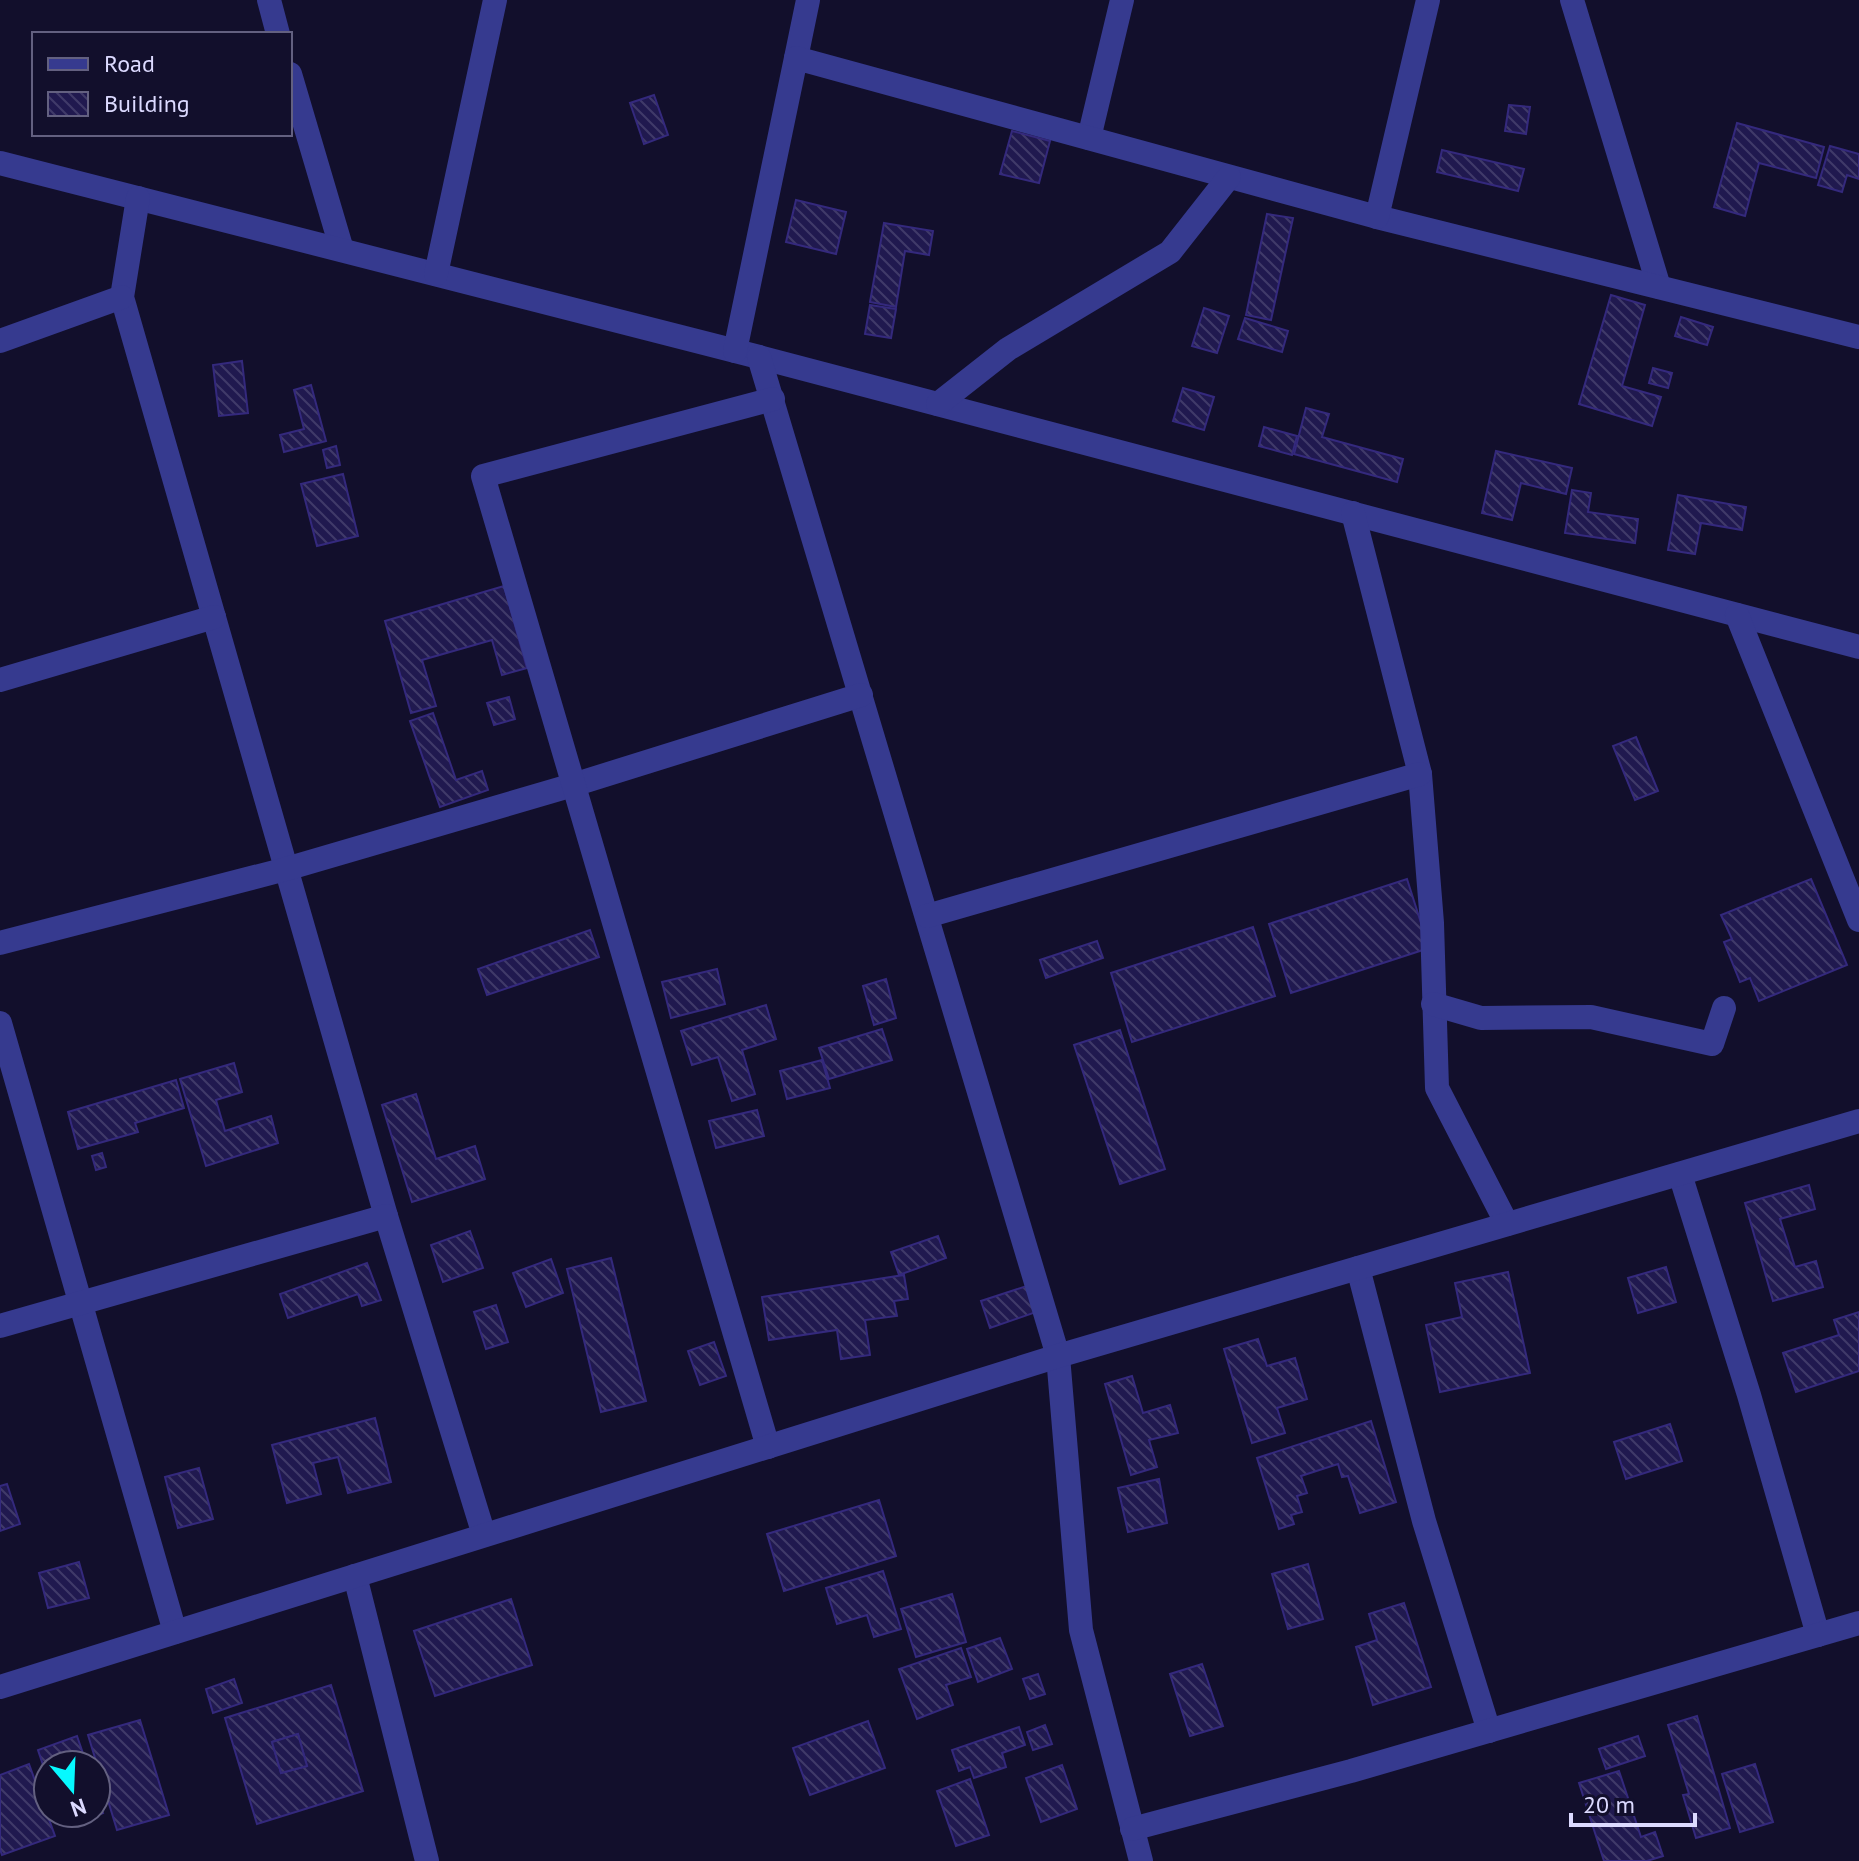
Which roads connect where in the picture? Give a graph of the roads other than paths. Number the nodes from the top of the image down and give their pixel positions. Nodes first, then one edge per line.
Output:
1 (269, 0) edge
2 (495, 0) edge
3 (808, 0) edge
4 (1122, 0) edge
5 (1428, 0) edge
6 (1572, 0) edge
7 (277, 32) edge
8 (796, 58) junction
9 (292, 81) edge
10 (1089, 138) junction
11 (0, 163) edge
12 (1229, 177) junction
13 (138, 198) junction
14 (1377, 217) junction
15 (342, 250) junction
16 (436, 274) junction
17 (1659, 287) junction
18 (122, 297) junction
19 (1859, 337) edge
20 (0, 341) edge
21 (747, 354) junction
22 (773, 399) junction
23 (938, 404) junction
24 (1353, 513) junction
25 (1737, 615) junction
26 (214, 617) junction
27 (1859, 647) edge
28 (0, 680) edge
29 (861, 695) junction
30 (1420, 774) junction
31 (573, 785) junction
32 (286, 869) junction
33 (927, 916) junction
34 (1859, 920) edge
35 (0, 943) edge
36 (1433, 1004) junction
37 (1724, 1008) dead end
38 (0, 1023) edge
39 (1859, 1121) edge
40 (1680, 1174) junction
41 (386, 1216) junction
42 (1507, 1224) junction
43 (1358, 1268) junction
44 (80, 1302) junction
45 (0, 1326) edge
46 (1058, 1356) junction
47 (768, 1447) junction
48 (484, 1535) junction
49 (355, 1576) junction
50 (1859, 1623) edge
51 (175, 1632) junction
52 (1818, 1635) junction
53 (0, 1687) edge
54 (1489, 1731) junction
55 (1132, 1829) junction
56 (427, 1861) edge
57 (1141, 1861) edge

1 - 7 street
2 - 16 street
3 - 8 street
4 - 10 street
5 - 14 street
6 - 17 street
8 - 10 street
8 - 21 street
9 - 15 street
10 - 12 street
11 - 13 street
12 - 14 street
12 - 23 street
13 - 15 street
13 - 18 street
14 - 17 street
15 - 16 street
16 - 21 street
17 - 19 street
18 - 20 street
18 - 26 street
21 - 22 street
21 - 23 street
22 - 29 street
22 - 31 street
23 - 24 street
24 - 25 street
24 - 30 street
25 - 27 street
25 - 34 street
26 - 28 street
26 - 32 street
29 - 31 street
29 - 33 street
30 - 33 street
30 - 36 street
31 - 32 street
31 - 47 street
32 - 35 street
32 - 41 street
33 - 46 street
36 - 37 street
36 - 42 street
38 - 44 street
39 - 40 street
40 - 42 street
40 - 52 street
41 - 44 street
41 - 48 street
42 - 43 street
43 - 46 street
43 - 54 street
44 - 45 street
44 - 51 street
46 - 47 street
46 - 55 street
47 - 48 street
48 - 49 street
49 - 51 street
49 - 56 street
50 - 52 street
51 - 53 street
52 - 54 street
54 - 55 street
55 - 57 street

